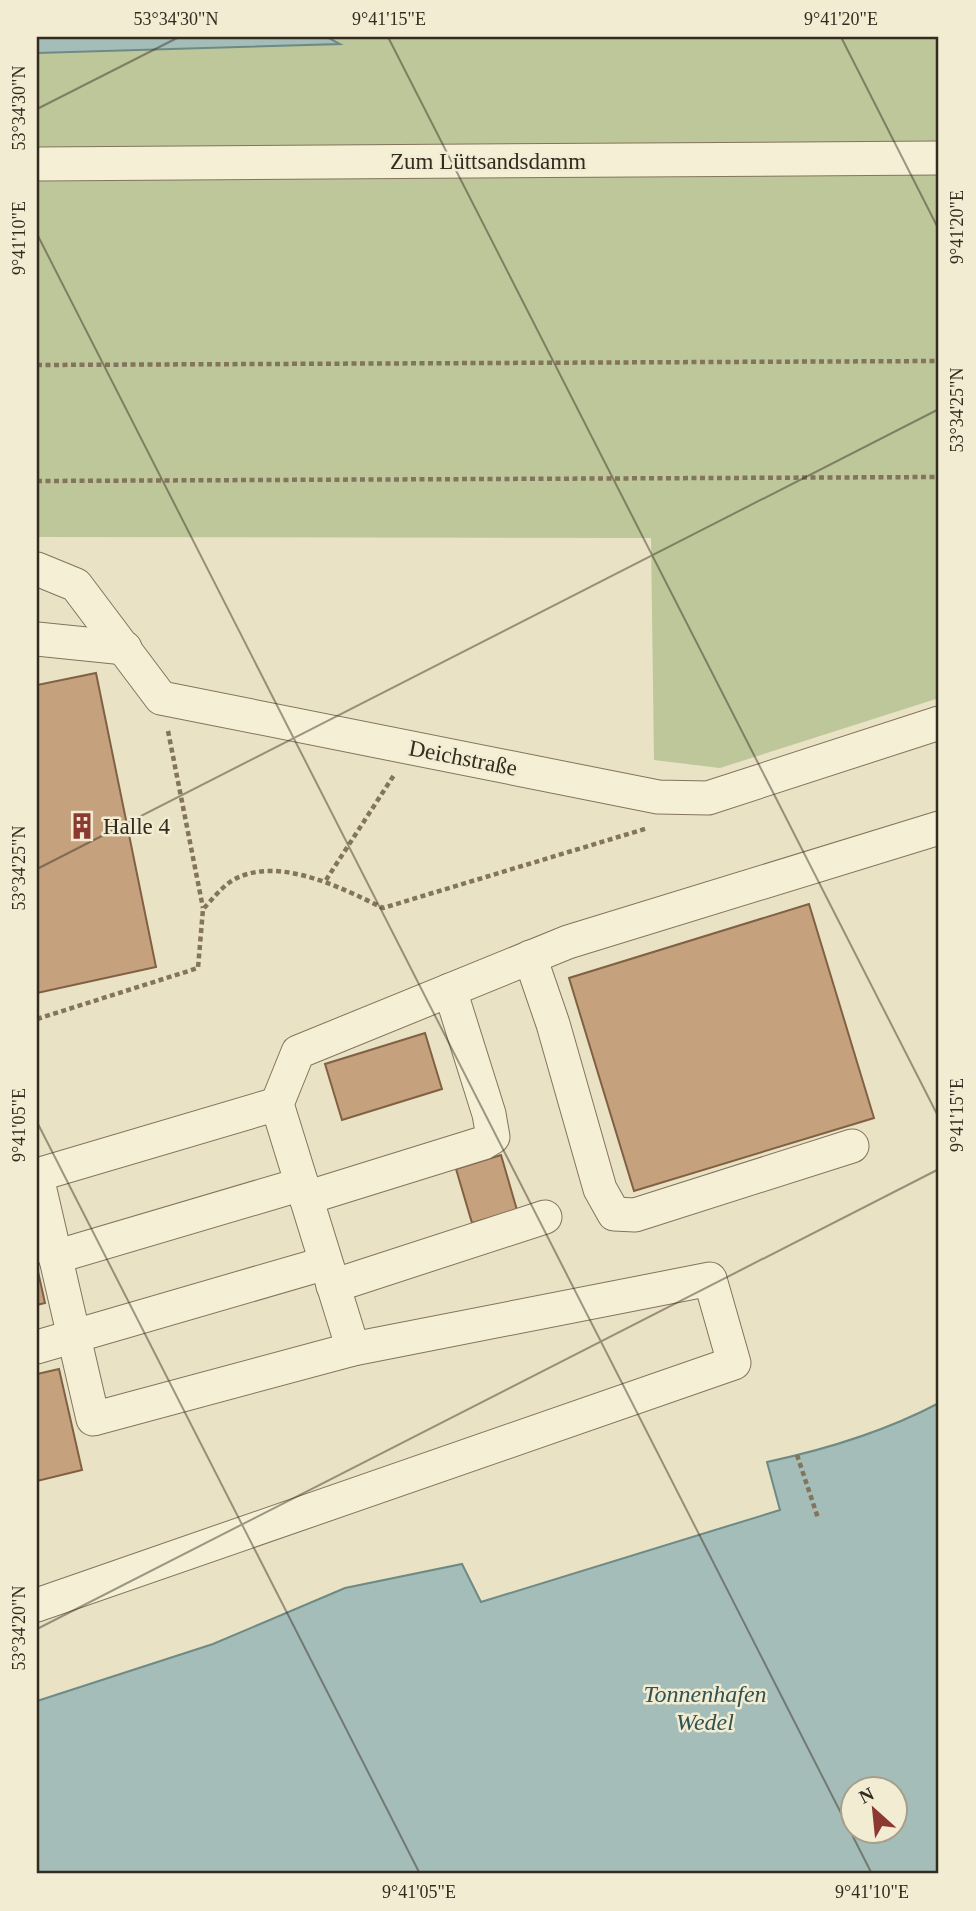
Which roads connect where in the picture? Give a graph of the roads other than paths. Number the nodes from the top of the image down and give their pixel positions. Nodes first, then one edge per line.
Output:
1 (939, 158) edge
2 (37, 164) edge
3 (37, 569) edge
4 (37, 639) edge
5 (125, 648) junction
6 (939, 723) edge
7 (939, 828) edge
8 (530, 957) junction
9 (450, 990) junction
10 (277, 1104) junction
11 (852, 1146) dead end
12 (37, 1176) edge
13 (304, 1191) junction
14 (545, 1217) dead end
15 (55, 1257) junction
16 (329, 1275) junction
17 (74, 1338) junction
18 (37, 1347) edge
19 (353, 1349) junction
20 (37, 1605) edge

1 - 2 street, Zum Lüttsandsdamm
3 - 5 street
4 - 5 street
5 - 6 street, Deichstraße
7 - 8 street
8 - 9 street
8 - 11 street
9 - 10 street
9 - 13 street
10 - 12 street
10 - 13 street
12 - 15 street
13 - 15 street
13 - 16 street
14 - 16 street
15 - 17 street
16 - 17 street
16 - 19 street
17 - 18 street
17 - 19 street
19 - 20 street

